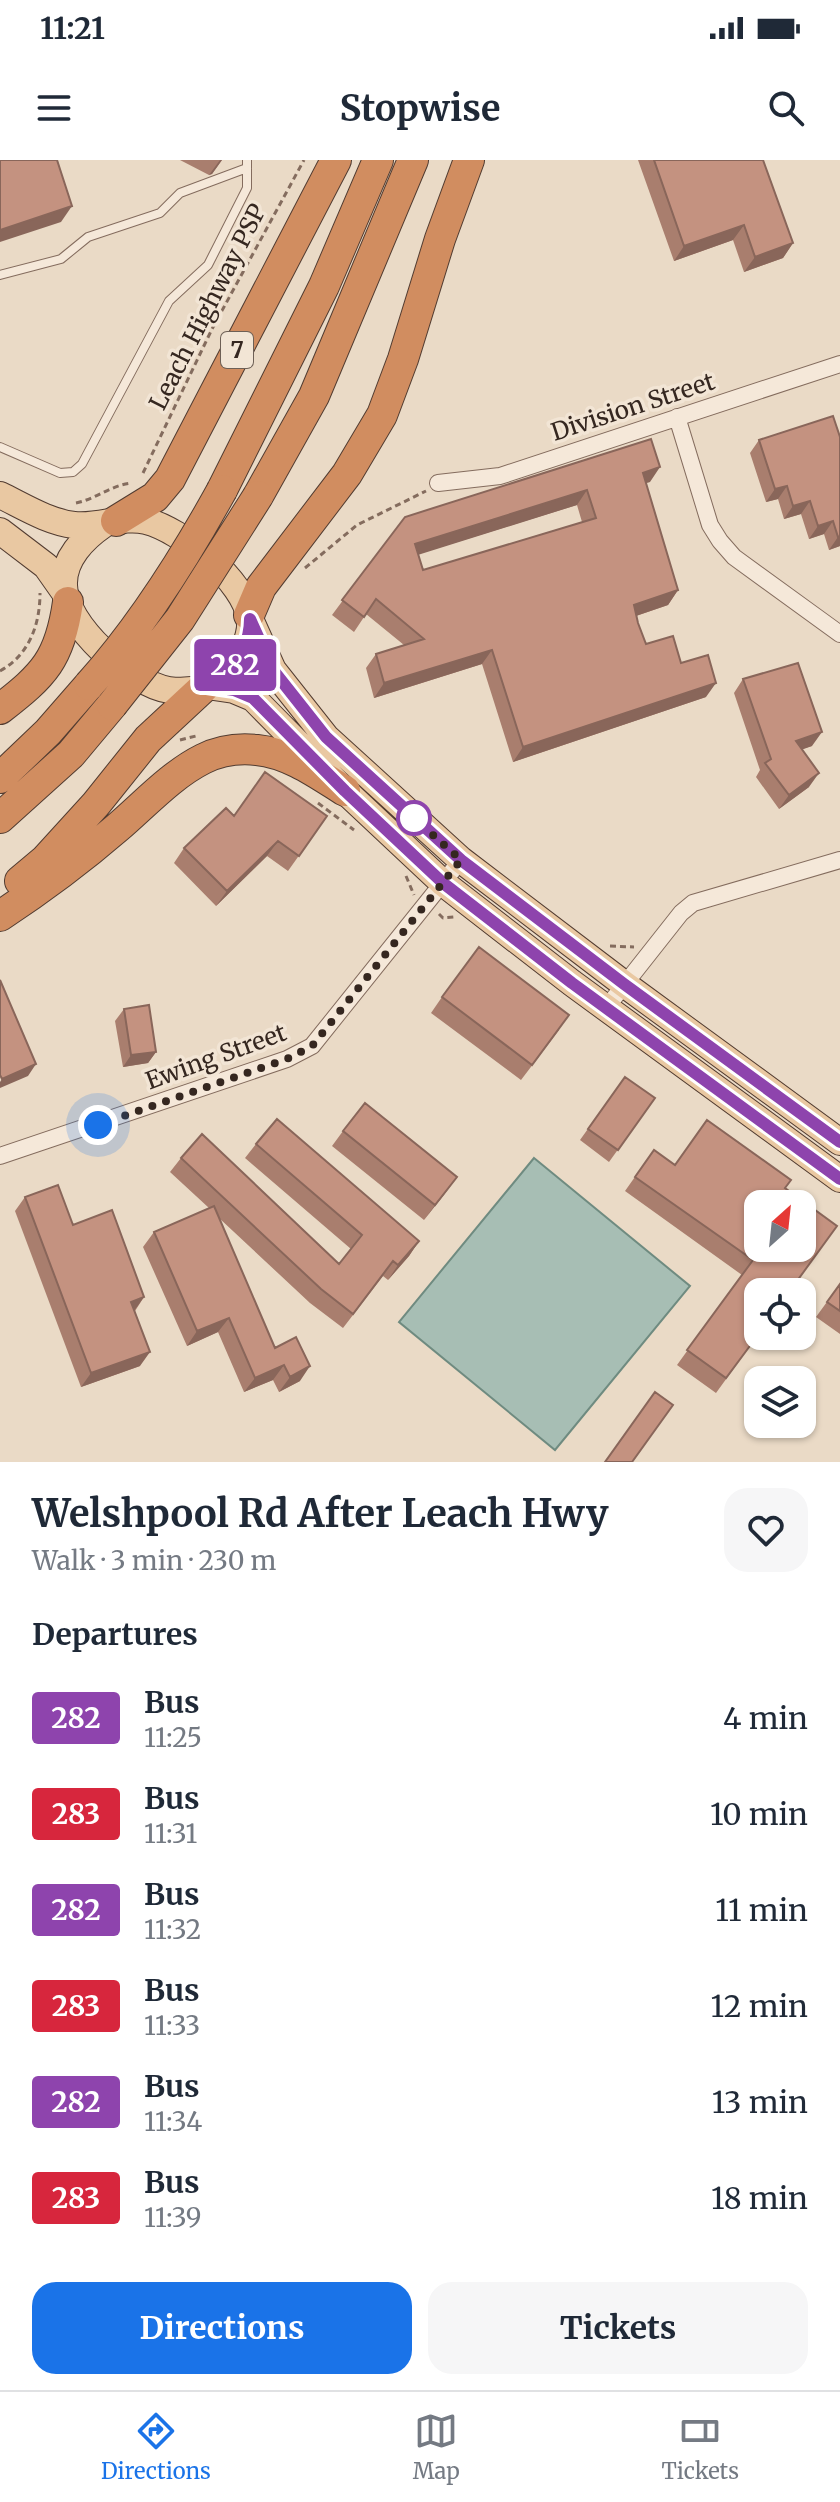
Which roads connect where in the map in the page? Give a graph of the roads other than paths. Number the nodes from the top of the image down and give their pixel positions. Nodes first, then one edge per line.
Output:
1 (336, 160) edge
2 (378, 160) edge
3 (413, 160) edge
4 (469, 160) edge
5 (247, 164) edge
6 (0, 275) edge
7 (840, 364) edge
8 (677, 417) junction
9 (0, 447) edge
10 (438, 483) road end
11 (0, 495) edge
12 (110, 523) junction
13 (0, 531) edge
14 (66, 598) junction
15 (249, 617) junction
16 (840, 634) edge
17 (205, 686) junction
18 (0, 709) edge
19 (0, 778) edge
20 (345, 791) junction
21 (0, 818) edge
22 (461, 860) junction
23 (840, 860) edge
24 (443, 883) junction
25 (0, 898) edge
26 (0, 916) edge
27 (542, 922) junction
28 (572, 983) junction
29 (624, 984) junction
30 (606, 1008) junction
31 (840, 1142) edge
32 (0, 1156) edge
33 (840, 1179) edge

1 - 12 highway, 7
2 - 19 highway, 7, bridge
3 - 21 highway, bridge
4 - 15 highway
5 - 6 lane
5 - 9 lane
7 - 8 street, Division Street
8 - 10 street, Division Street
8 - 16 street
11 - 12 main road
12 - 14 main road
12 - 15 main road
13 - 14 main road
14 - 17 main road
14 - 18 highway
15 - 17 main road
15 - 22 main road
17 - 20 main road
17 - 25 highway
20 - 24 main road
20 - 26 highway
22 - 24 street, Ewing Street
22 - 27 main road
23 - 29 street
24 - 28 main road
24 - 32 street, Ewing Street
27 - 28 main road
27 - 29 main road
28 - 30 main road
29 - 30 street
29 - 31 main road
30 - 33 main road

